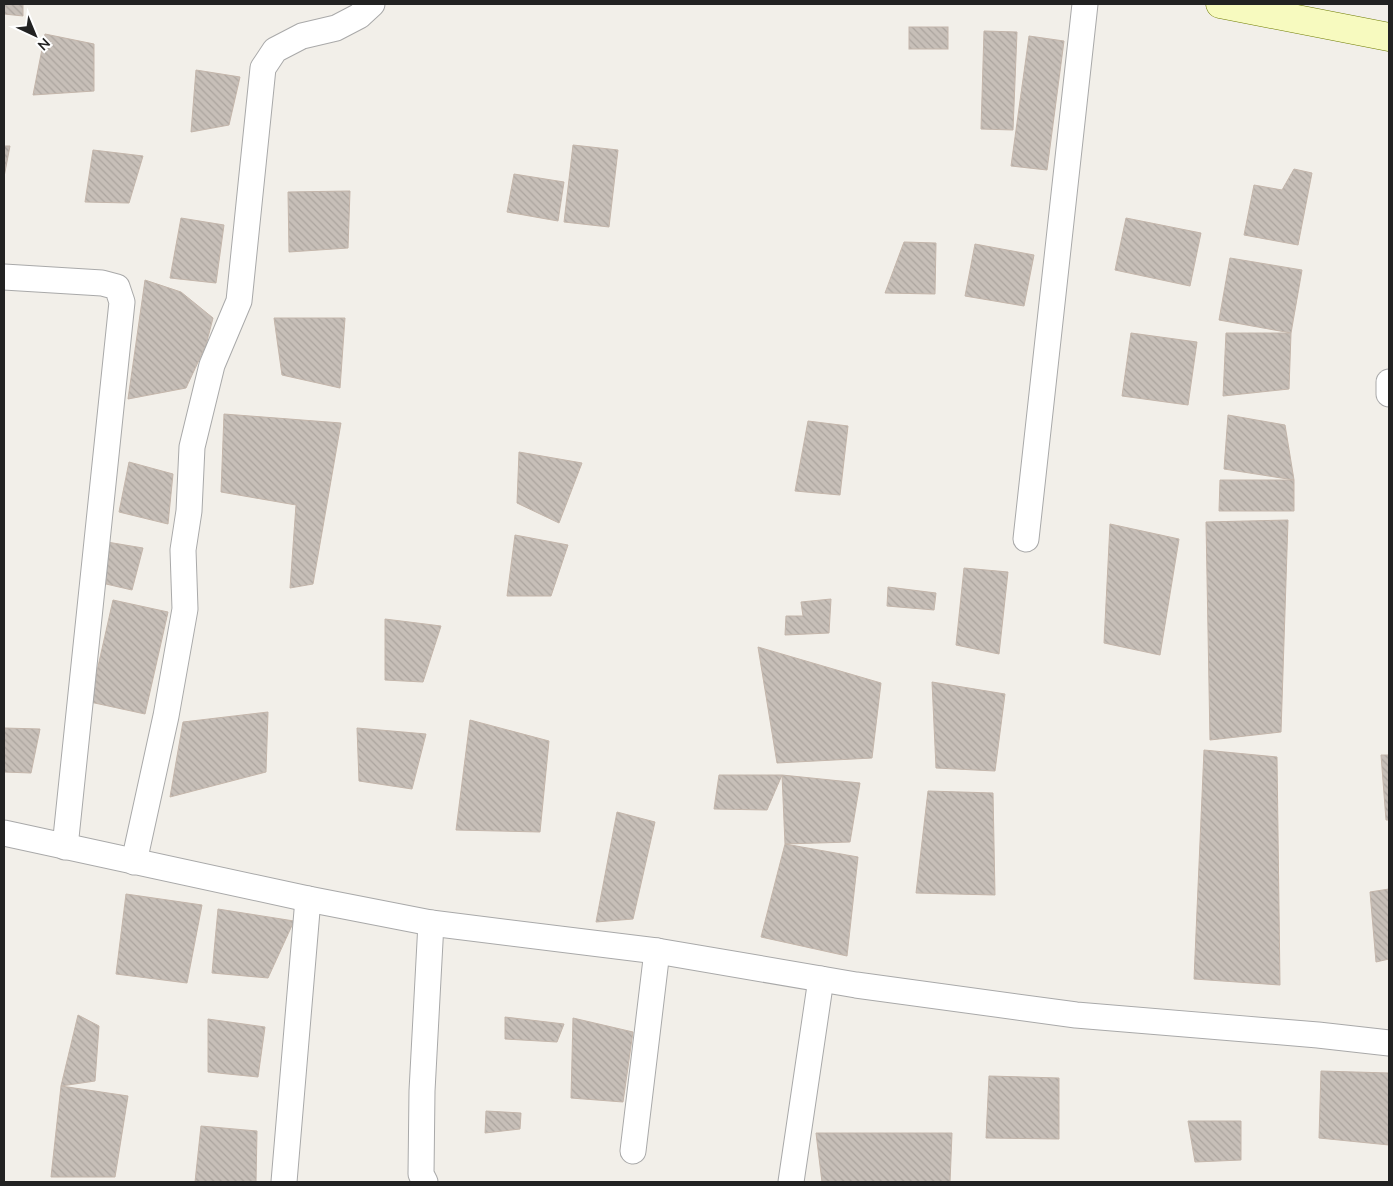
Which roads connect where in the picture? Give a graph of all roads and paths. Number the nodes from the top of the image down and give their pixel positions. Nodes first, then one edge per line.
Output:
1 (372, 4) edge
2 (1085, 4) edge
3 (1220, 4) edge
4 (1389, 37) edge
5 (4, 277) edge
6 (1389, 382) edge
7 (1389, 394) edge
8 (1026, 540) dead end
9 (4, 833) edge
10 (65, 847) junction
11 (134, 862) junction
12 (308, 899) junction
13 (431, 923) junction
14 (657, 951) junction
15 (821, 979) junction
16 (1389, 1043) edge
17 (633, 1151) dead end
18 (284, 1182) edge
19 (425, 1182) edge
20 (791, 1182) edge

1 - 11 street
2 - 8 street
3 - 4 street
5 - 10 street
6 - 7 street
9 - 10 street
10 - 11 street
11 - 12 street
12 - 13 street
12 - 18 street
13 - 14 street
13 - 19 street
14 - 15 street
14 - 17 street
15 - 16 street
15 - 20 street

